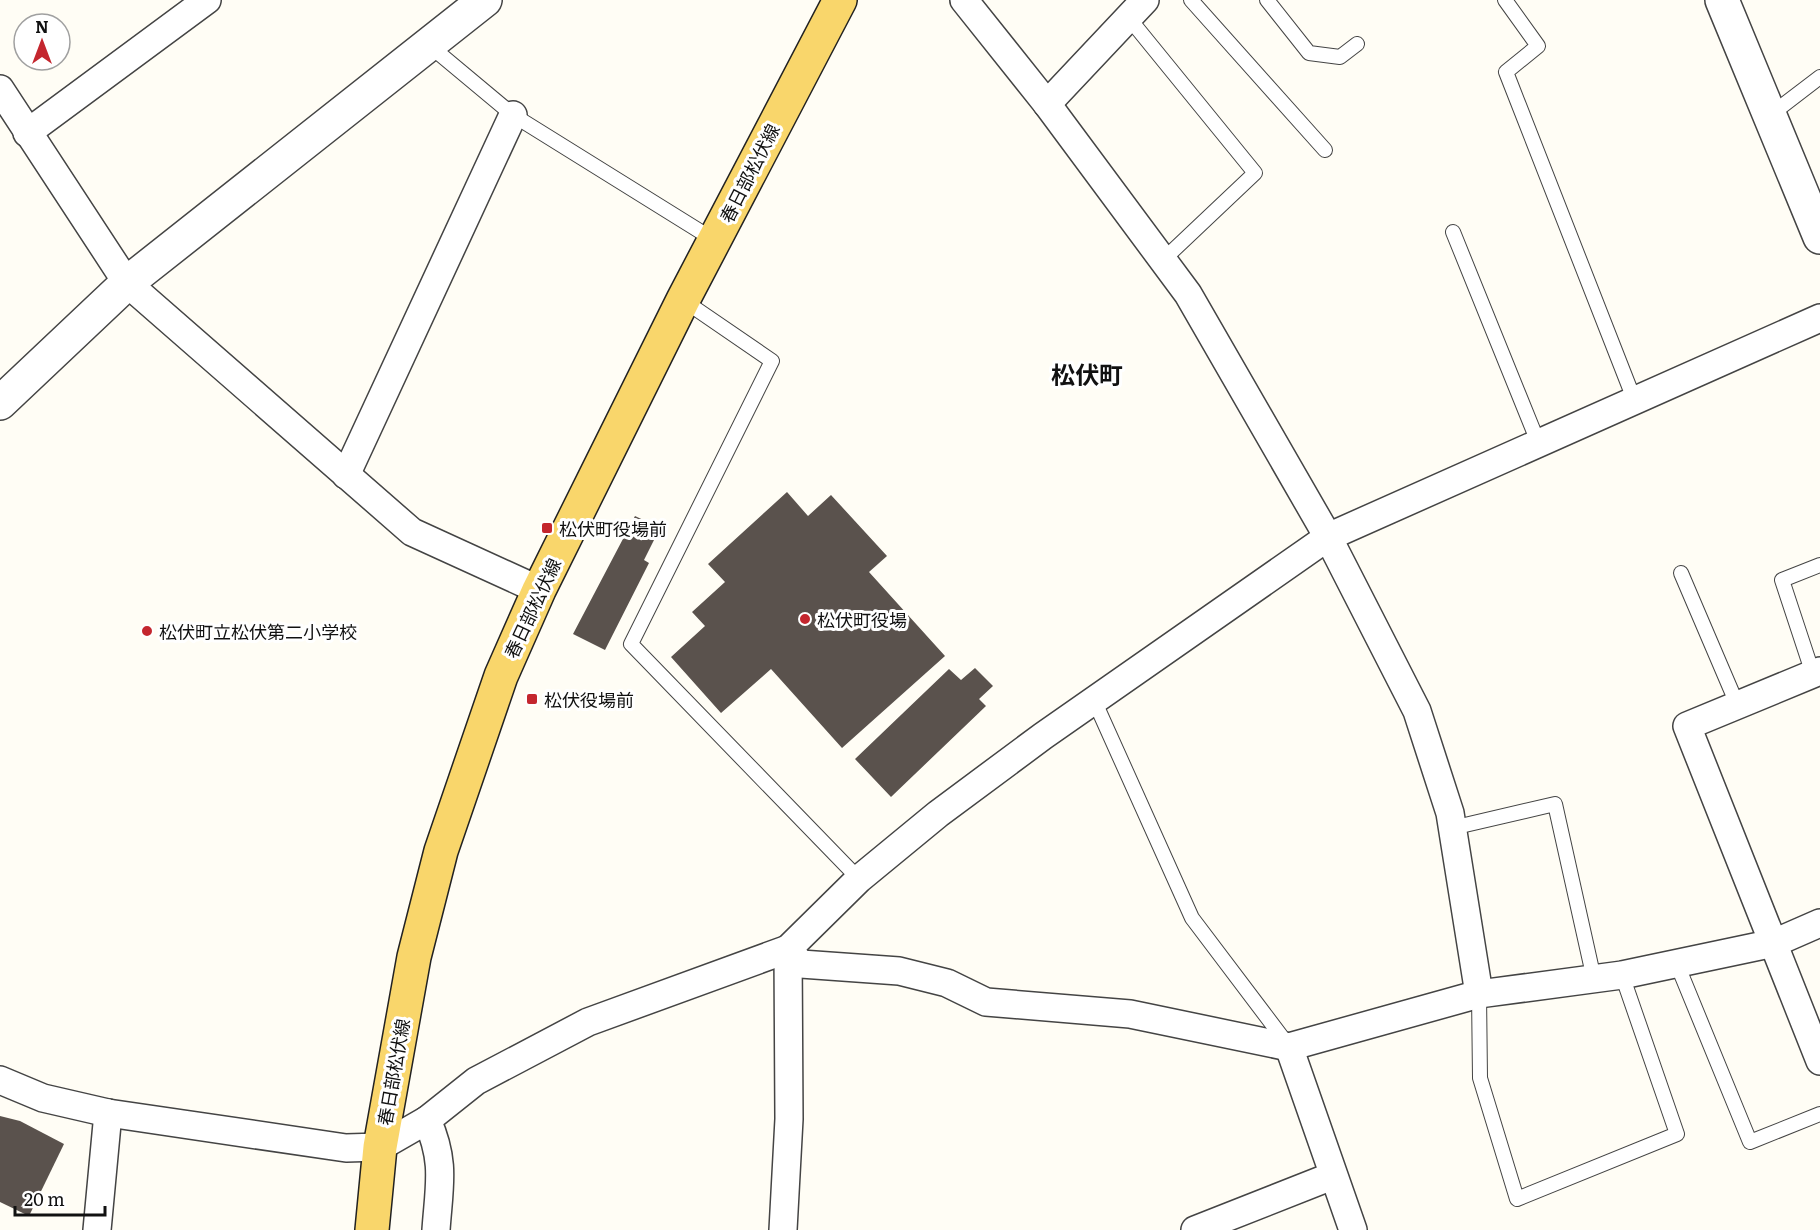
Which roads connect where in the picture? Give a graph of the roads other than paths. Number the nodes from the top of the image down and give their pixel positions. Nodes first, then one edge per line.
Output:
1 (207, 0) edge
2 (485, 0) edge
3 (840, 0) edge
4 (964, 0) edge
5 (1191, 0) edge
6 (1268, 0) edge
7 (1505, 0) edge
8 (1722, 0) edge
9 (1136, 8) edge
10 (427, 43) junction
11 (1358, 44) dead end
12 (1820, 77) edge
13 (0, 89) edge
14 (1047, 105) junction
15 (513, 115) junction
16 (1769, 116) junction
17 (27, 133) junction
18 (1325, 150) dead end
19 (1453, 232) dead end
20 (1820, 237) edge
21 (715, 240) junction
22 (1163, 260) junction
23 (127, 283) junction
24 (683, 300) junction
25 (1820, 318) edge
26 (1634, 399) junction
27 (0, 403) edge
28 (1538, 442) junction
29 (346, 475) junction
30 (1328, 537) junction
31 (1820, 565) edge
32 (1681, 573) dead end
33 (539, 590) junction
34 (1816, 672) edge
35 (1094, 700) junction
36 (1737, 704) junction
37 (1452, 828) junction
38 (859, 879) junction
39 (1820, 924) edge
40 (1774, 943) junction
41 (788, 949) junction
42 (1677, 964) junction
43 (1622, 975) junction
44 (1594, 979) junction
45 (1479, 994) junction
46 (1289, 1047) junction
47 (1820, 1061) edge
48 (0, 1080) edge
49 (108, 1113) junction
50 (1820, 1114) edge
51 (427, 1120) junction
52 (380, 1147) junction
53 (1332, 1176) junction
54 (1200, 1229) edge
55 (97, 1230) edge
56 (372, 1230) edge
57 (436, 1230) edge
58 (783, 1230) edge
59 (1353, 1230) edge

1 - 17 street
2 - 10 street
3 - 21 main road, 春日部松伏線
4 - 14 street
5 - 18 lane
6 - 11 lane
7 - 26 lane
8 - 16 street
9 - 14 street
9 - 22 lane
10 - 15 lane
10 - 23 street
12 - 16 lane
13 - 17 street
14 - 22 street
15 - 21 lane
15 - 29 street
16 - 20 street
17 - 23 street
19 - 28 lane
21 - 24 main road, 春日部松伏線
22 - 30 street
23 - 27 street
23 - 29 street
24 - 33 main road, 春日部松伏線
24 - 38 lane
25 - 26 street
26 - 28 street
28 - 30 street
29 - 33 street
30 - 35 street
30 - 37 street
31 - 34 lane
32 - 36 lane
33 - 52 main road, 春日部松伏線
34 - 36 street
35 - 38 street
35 - 46 lane
36 - 40 street
37 - 44 lane
37 - 45 street
38 - 41 street
39 - 40 street
40 - 42 street
40 - 47 street
41 - 46 street
41 - 51 street
41 - 58 street
42 - 43 street
42 - 50 lane
43 - 44 street
43 - 45 lane
44 - 45 street
45 - 46 street
46 - 53 street
48 - 49 street
49 - 52 street
49 - 55 street
51 - 52 street
51 - 57 street
52 - 56 main road, 春日部松伏線
53 - 54 street
53 - 59 street

